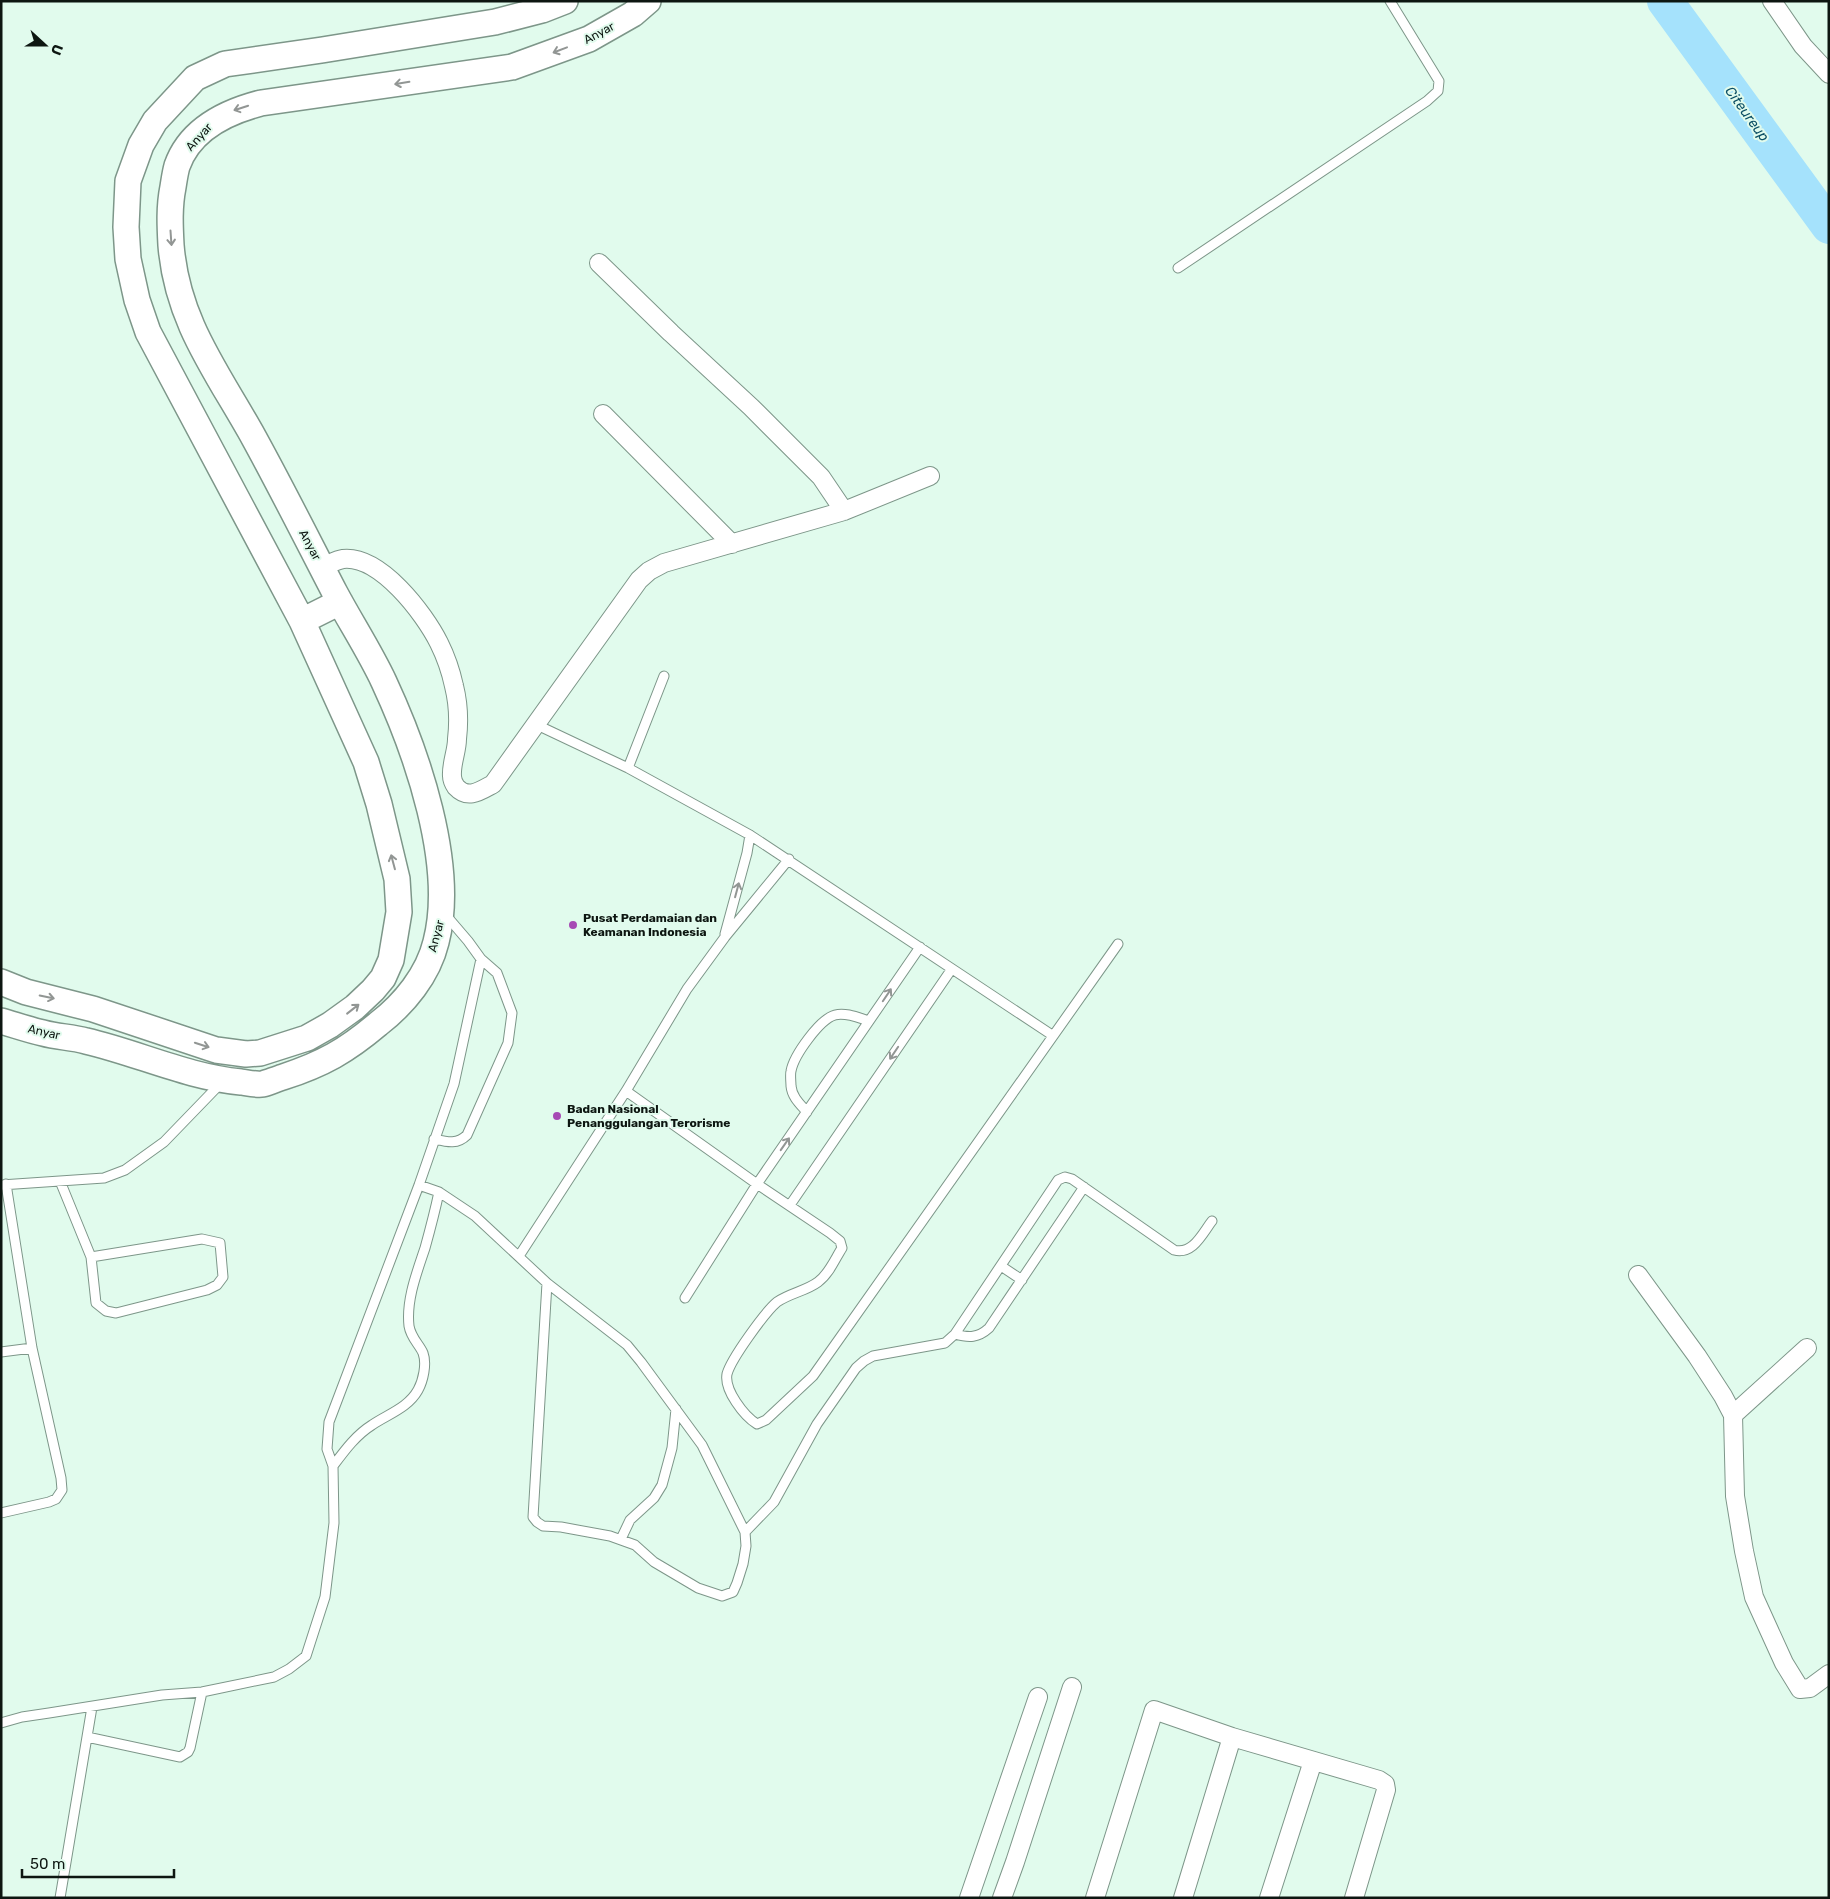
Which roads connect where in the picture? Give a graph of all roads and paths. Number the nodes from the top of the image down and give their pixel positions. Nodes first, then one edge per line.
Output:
1 (565, 1) edge
2 (648, 1) edge
3 (1390, 1) edge
4 (1772, 1) edge
5 (1829, 74) edge
6 (599, 263) dead end
7 (1178, 268) dead end
8 (603, 414) dead end
9 (930, 476) dead end
10 (844, 511) junction
11 (732, 544) junction
12 (322, 567) junction
13 (340, 602) junction
14 (302, 621) junction
15 (664, 676) dead end
16 (535, 724) junction
17 (628, 768) junction
18 (750, 835) junction
19 (789, 859) junction
20 (442, 911) junction
21 (725, 937) junction
22 (1118, 944) dead end
23 (920, 947) junction
24 (481, 958) junction
25 (951, 970) junction
26 (1, 982) edge
27 (1, 1021) edge
28 (869, 1021) junction
29 (1052, 1035) junction
30 (260, 1053) junction
31 (224, 1081) junction
32 (261, 1084) junction
33 (626, 1090) junction
34 (807, 1112) junction
35 (434, 1139) junction
36 (60, 1181) junction
37 (757, 1184) junction
38 (4, 1185) edge
39 (419, 1185) junction
40 (1084, 1187) junction
41 (440, 1192) junction
42 (790, 1205) junction
43 (1212, 1221) dead end
44 (519, 1256) junction
45 (91, 1257) junction
46 (1001, 1266) junction
47 (1638, 1275) dead end
48 (1022, 1280) junction
49 (547, 1282) junction
50 (685, 1298) dead end
51 (955, 1334) junction
52 (32, 1348) junction
53 (1807, 1348) dead end
54 (1, 1352) edge
55 (676, 1409) junction
56 (1732, 1415) junction
57 (333, 1466) junction
58 (1, 1513) edge
59 (745, 1532) junction
60 (621, 1539) junction
61 (1829, 1674) edge
62 (1072, 1687) dead end
63 (202, 1692) junction
64 (1038, 1697) dead end
65 (92, 1707) junction
66 (1, 1723) edge
67 (86, 1737) junction
68 (1232, 1738) junction
69 (1313, 1761) junction
70 (60, 1898) edge
71 (969, 1898) edge
72 (1002, 1898) edge
73 (1095, 1898) edge
74 (1183, 1898) edge
75 (1269, 1898) edge
76 (1354, 1898) edge

1 - 14 street
2 -> 12 street, Anyar
3 - 7 lane
4 - 5 street
6 - 10 street
8 - 11 street
9 - 10 street
10 - 11 street
11 - 16 street
12 - 13 street, Anyar
12 - 16 street
13 - 14 street
13 - 20 street, Anyar
30 -> 14 street
15 - 17 lane
16 - 17 lane
17 - 18 lane
18 - 19 lane
21 -> 18 lane
19 - 21 lane
19 - 23 lane
20 - 24 lane
20 - 32 street, Anyar
21 - 33 lane
22 - 29 lane
23 - 25 lane
28 -> 23 lane
24 - 35 lane
24 - 35 lane
25 - 29 lane
25 -> 42 lane
26 -> 30 street
27 - 31 street, Anyar
28 - 34 lane
28 - 34 lane
29 - 42 lane
30 - 32 street
31 - 32 street, Anyar
31 - 36 lane
33 - 37 lane
33 - 44 lane
37 -> 34 lane
35 - 39 lane
36 - 38 lane
36 - 45 lane
37 - 42 lane
37 - 50 lane
38 - 52 lane
39 - 41 lane
39 - 57 lane
40 - 43 lane
40 - 46 lane
40 - 48 lane
41 - 44 lane
41 - 57 lane
44 - 49 lane
45 - 45 lane
46 - 48 lane
46 - 51 lane
47 - 56 street
48 - 51 lane
49 - 55 lane
49 - 60 lane
51 - 59 lane
52 - 54 lane
52 - 58 lane
53 - 56 street
55 - 59 lane
55 - 60 lane
56 - 61 street
57 - 63 lane
59 - 60 lane
62 - 72 street
63 - 65 lane
63 - 67 lane
64 - 71 street
65 - 66 lane
65 - 67 lane
67 - 70 lane
68 - 69 street
68 - 73 street
68 - 74 street
69 - 75 street
69 - 76 street

